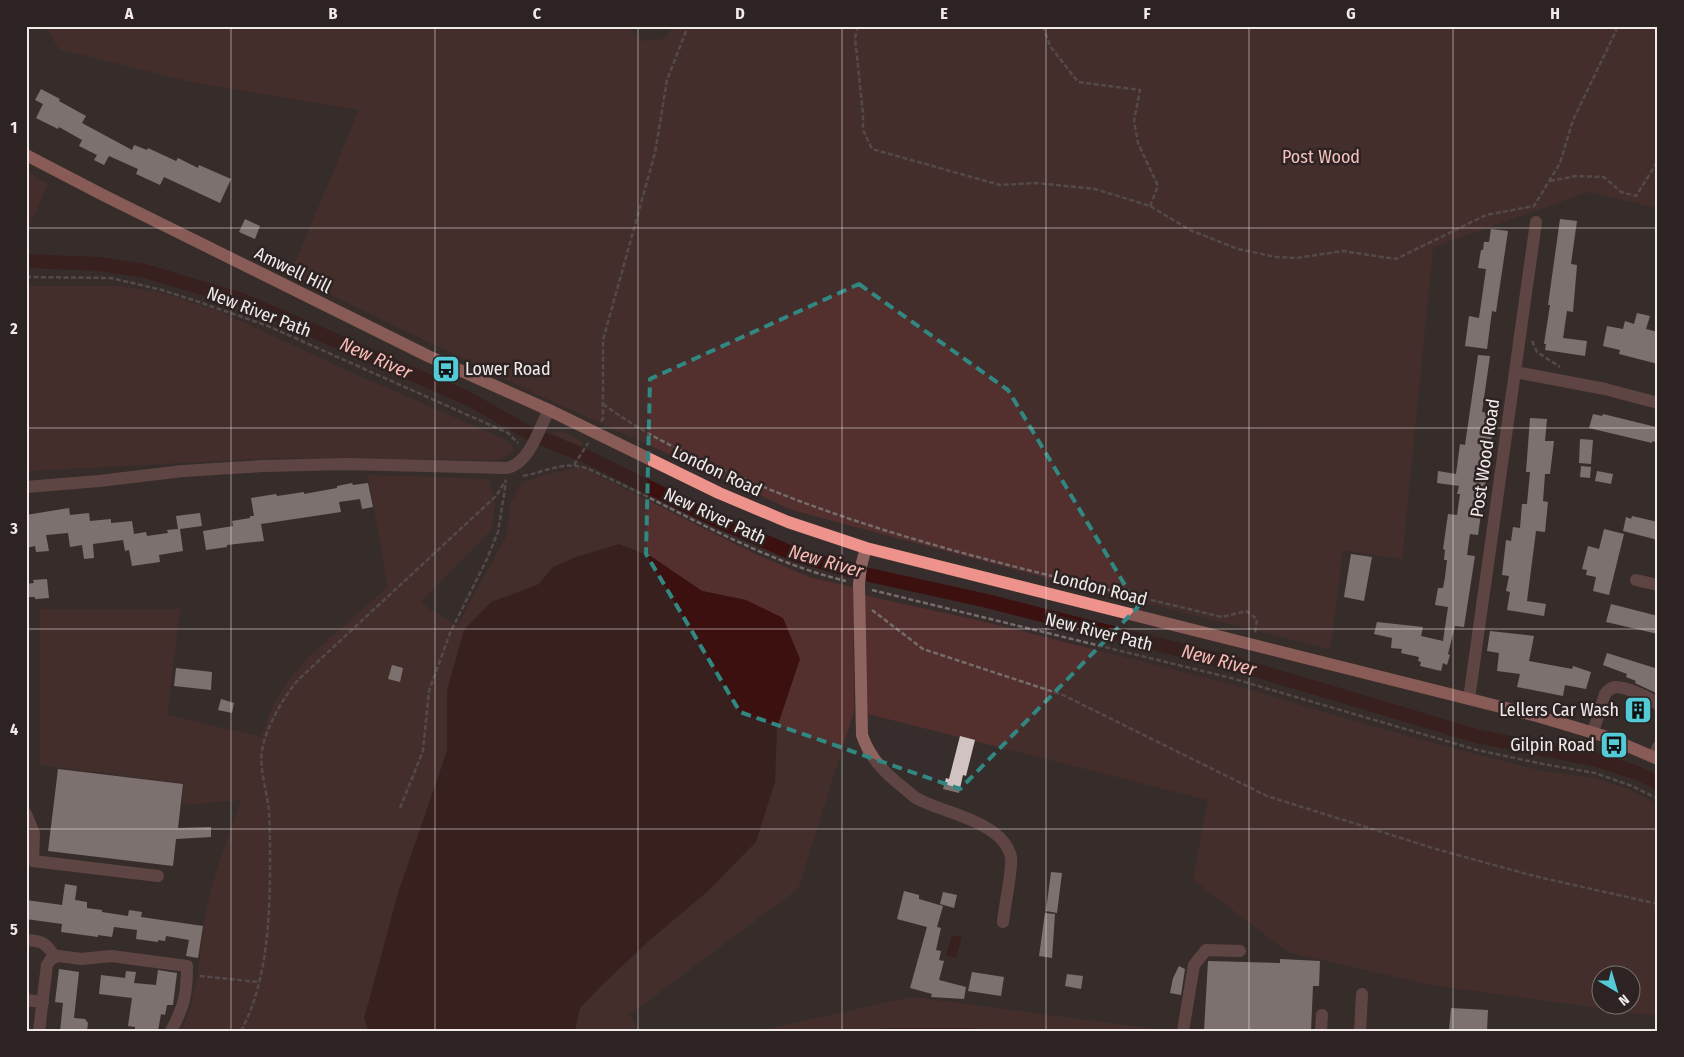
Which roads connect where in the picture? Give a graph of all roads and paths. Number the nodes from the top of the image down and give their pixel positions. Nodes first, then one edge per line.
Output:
1 (688, 26) edge
2 (858, 26) edge
3 (1043, 26) edge
4 (1616, 26) edge
5 (26, 155) edge
6 (1658, 161) edge
7 (1550, 181) junction
8 (1150, 206) junction
9 (1536, 222) dead end
10 (26, 277) edge
11 (1522, 322) junction
12 (1561, 367) dead end
13 (1515, 372) junction
14 (1658, 403) edge
15 (603, 404) junction
16 (548, 410) junction
17 (593, 432) junction
18 (526, 446) junction
19 (584, 448) dead end
20 (574, 465) junction
21 (532, 474) dead end
22 (26, 486) edge
23 (866, 548) junction
24 (860, 576) junction
25 (1636, 580) dead end
26 (1658, 585) edge
27 (868, 603) dead end
28 (1252, 644) junction
29 (1469, 699) junction
30 (1658, 704) edge
31 (1593, 732) junction
32 (1656, 754) edge
33 (1658, 799) edge
34 (400, 808) dead end
35 (26, 814) edge
36 (158, 876) dead end
37 (1658, 904) edge
38 (1003, 922) dead end
39 (26, 940) edge
40 (1240, 951) dead end
41 (55, 957) junction
42 (187, 970) junction
43 (258, 982) junction
44 (1362, 994) dead end
45 (26, 1000) edge
46 (43, 1002) junction
47 (1322, 1016) dead end
48 (39, 1031) edge
49 (171, 1031) edge
50 (242, 1031) edge
51 (1182, 1031) edge
52 (1321, 1031) edge
53 (1360, 1031) edge

1 - 15 path
2 - 8 path
3 - 8 path
4 - 7 path
5 - 16 main road, Amwell Hill
6 - 7 path
7 - 8 path
9 - 11 street, Post Wood Road
10 - 18 path, New River Path
11 - 12 path
11 - 13 street, Post Wood Road
13 - 14 street
13 - 29 street, Post Wood Road
15 - 17 path
15 - 28 path
16 - 17 main road, London Road
16 - 18 street
17 - 23 main road, London Road
18 - 22 street
19 - 20 path
20 - 21 path
20 - 24 path, New River Path
23 - 24 street
23 - 28 main road, London Road
24 - 33 path, New River Path
24 - 38 street
25 - 26 street
27 - 37 path
28 - 29 main road, London Road
29 - 31 main road, London Road
30 - 31 street
31 - 32 main road, London Road
34 - 43 path
35 - 36 street
39 - 41 street
40 - 51 street
41 - 42 street
41 - 46 street
42 - 43 path
42 - 49 street
43 - 50 path
44 - 53 street
45 - 46 street
46 - 48 street
47 - 52 street

